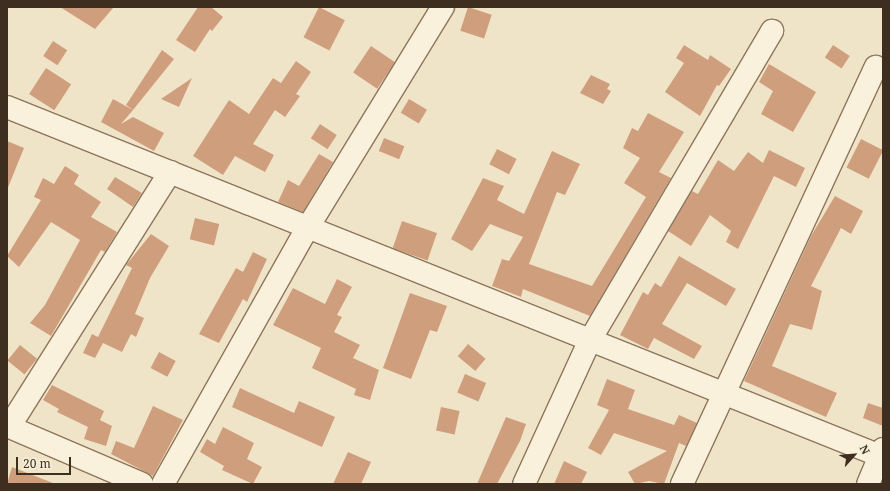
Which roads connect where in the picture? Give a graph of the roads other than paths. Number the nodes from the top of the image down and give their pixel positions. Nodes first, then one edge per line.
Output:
1 (443, 7) edge
2 (772, 31) dead end
3 (876, 67) dead end
4 (7, 107) edge
5 (170, 172) junction
6 (308, 227) junction
7 (590, 340) junction
8 (724, 393) junction
9 (8, 427) edge
10 (882, 454) edge
11 (142, 484) edge
12 (163, 484) edge
13 (524, 484) edge
14 (682, 484) edge
15 (868, 484) edge

1 - 6 street
2 - 7 street
3 - 8 street
4 - 5 street
5 - 6 street
5 - 9 street
6 - 7 street
6 - 12 street
7 - 8 street
7 - 13 street
8 - 10 street
8 - 14 street
9 - 11 street
10 - 15 street

